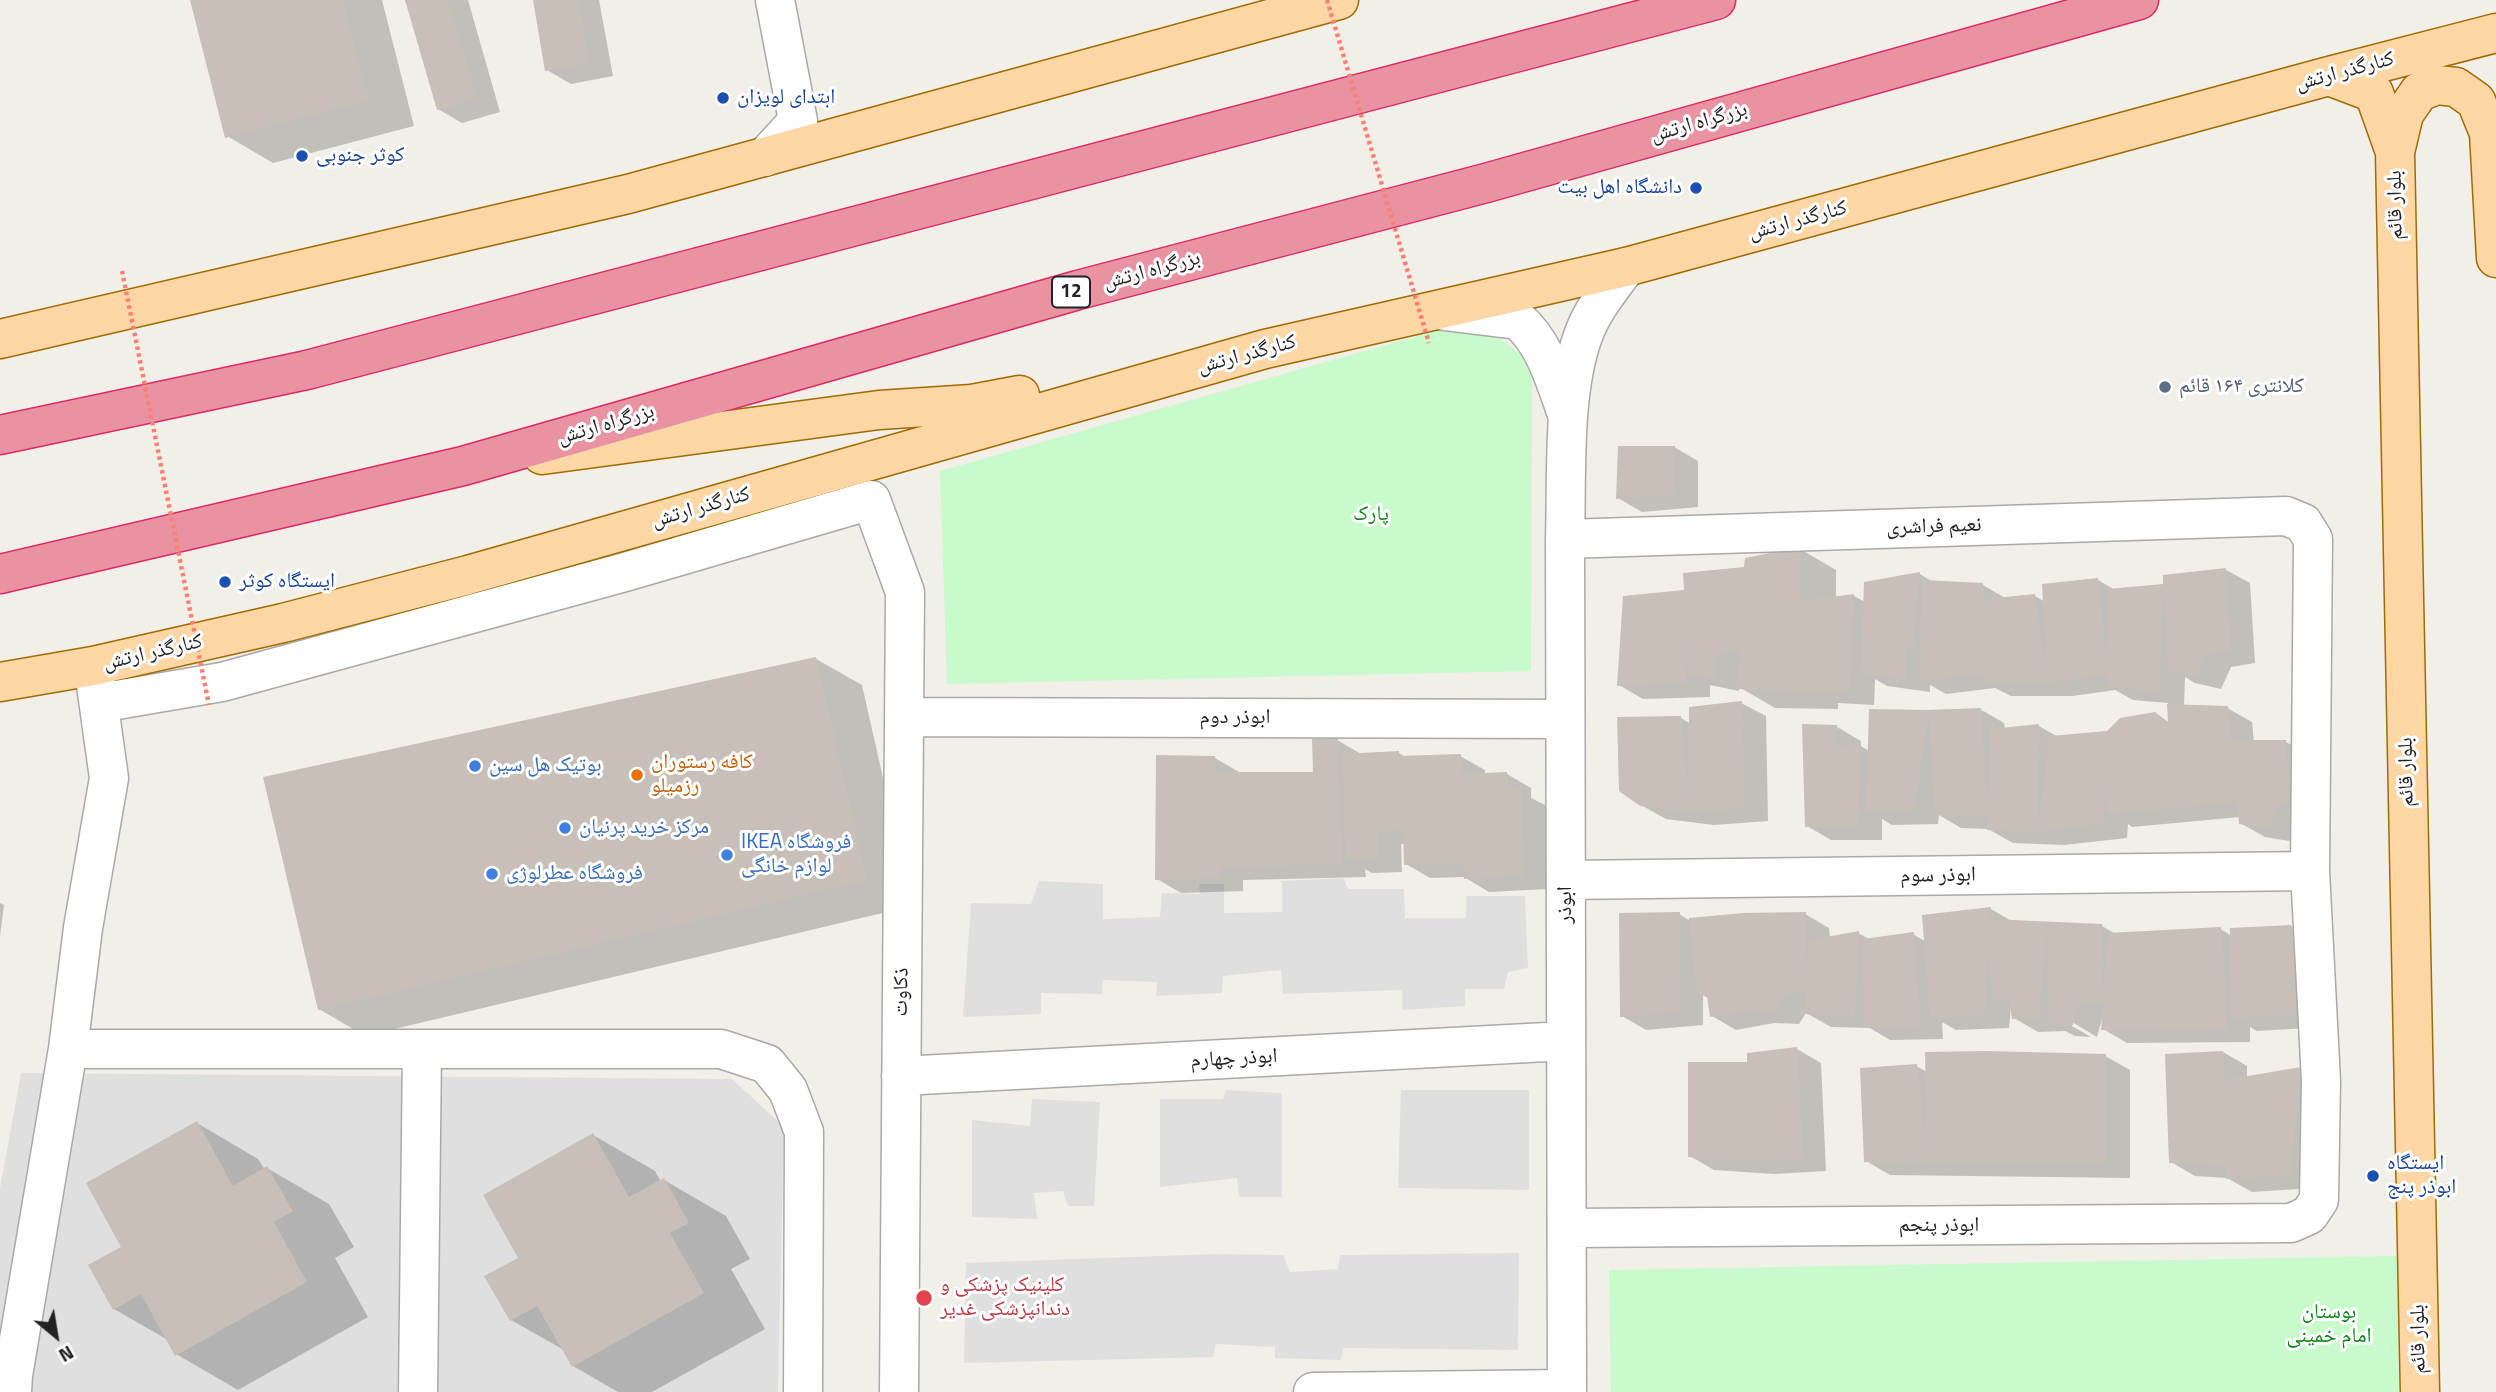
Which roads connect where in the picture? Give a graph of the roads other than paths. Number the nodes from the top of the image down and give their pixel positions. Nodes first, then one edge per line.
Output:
1 (775, 0) edge
2 (1339, 0) edge
3 (1717, 0) edge
4 (2139, 0) edge
5 (2496, 33) edge
6 (2329, 76) junction
7 (2493, 124) edge
8 (2395, 152) junction
9 (765, 157) junction
10 (2496, 258) edge
11 (1626, 267) junction
12 (1434, 327) junction
13 (0, 339) edge
14 (1265, 349) junction
15 (1569, 419) junction
16 (0, 435) edge
17 (463, 466) junction
18 (1564, 539) junction
19 (0, 574) edge
20 (0, 682) edge
21 (96, 684) junction
22 (904, 717) junction
23 (1565, 719) junction
24 (2310, 871) junction
25 (1566, 880) junction
26 (1566, 1041) junction
27 (68, 1049) junction
28 (422, 1049) junction
29 (901, 1076) junction
30 (1567, 1228) junction
31 (8, 1381) edge
32 (1567, 1390) edge
33 (418, 1392) edge
34 (803, 1392) edge
35 (899, 1392) edge
36 (1313, 1392) edge
37 (2420, 1392) edge

1 - 9 street
2 - 9 main road
3 - 16 highway
4 - 17 highway, بزرگراه ارتش / 12
5 - 6 main road, کنارگذر ارتش
6 - 8 main road
6 - 11 main road, کنارگذر ارتش
7 - 8 main road
7 - 10 main road
8 - 37 main road, بلوار قائم
9 - 13 main road
11 - 12 main road, کنارگذر ارتش
11 - 15 street, ابوذر
12 - 14 main road, کنارگذر ارتش
12 - 15 street
14 - 17 main road
14 - 21 main road, کنارگذر ارتش
15 - 18 street, ابوذر
17 - 19 highway, بزرگراه ارتش / 12
18 - 23 street, ابوذر
18 - 24 street, نعیم فراشری
20 - 21 main road, کنارگذر ارتش
21 - 22 street, ذکاوت
21 - 27 street
22 - 23 street, ابوذر دوم
22 - 29 street, ذکاوت
23 - 25 street, ابوذر
24 - 25 street, ابوذر سوم
24 - 30 street, ابوذر پنجم
25 - 26 street, ابوذر
26 - 29 street, ابوذر چهارم
26 - 30 street, ابوذر
27 - 28 street
27 - 31 street
28 - 33 street
28 - 34 street
29 - 35 street, ذکاوت
30 - 32 street, ابوذر
32 - 36 street

